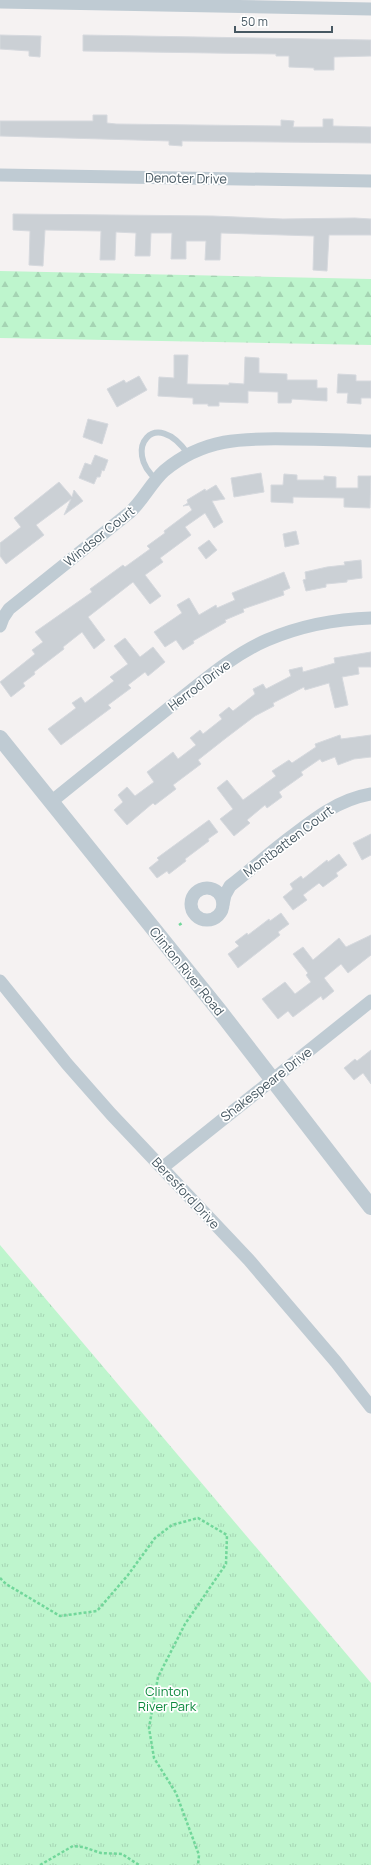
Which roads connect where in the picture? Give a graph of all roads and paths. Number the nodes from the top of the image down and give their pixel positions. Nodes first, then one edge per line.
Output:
1 (0, 2) edge
2 (208, 3) edge
3 (371, 9) edge
4 (0, 175) edge
5 (371, 181) edge
6 (371, 441) edge
7 (188, 454) junction
8 (156, 479) junction
9 (4, 610) edge
10 (371, 618) edge
11 (0, 623) edge
12 (0, 627) edge
13 (0, 738) edge
14 (371, 794) edge
15 (51, 802) junction
16 (230, 886) junction
17 (210, 889) junction
18 (223, 904) junction
19 (182, 923) dead end
20 (179, 925) dead end
21 (0, 981) edge
22 (371, 1001) edge
23 (272, 1080) junction
24 (162, 1168) junction
25 (371, 1207) edge
26 (371, 1407) edge
27 (0, 1578) edge
28 (40, 1865) edge
29 (139, 1865) edge
30 (198, 1865) edge

1 - 2 street
2 - 3 street
4 - 5 street, Denoter Drive
6 - 7 street, Windsor Court
7 - 8 street, Windsor Court
7 - 8 lane
8 - 9 street, Windsor Court
9 - 12 street, Windsor Court
10 - 15 street, Herrod Drive
11 - 12 street, Windsor Court
13 - 15 street, Clinton River Road
14 - 16 street, Montbatten Court
15 - 23 street, Clinton River Road
16 - 17 street, Montbatten Court
16 - 18 street, Montbatten Court
17 - 18 street
17 - 18 street, Montbatten Court
19 - 20 path
21 - 24 street, Beresford Drive
22 - 23 street, Shakespeare Drive
23 - 24 street, Shakespeare Drive
23 - 25 street, Clinton River Road
24 - 26 street, Beresford Drive
27 - 30 path
28 - 29 path

